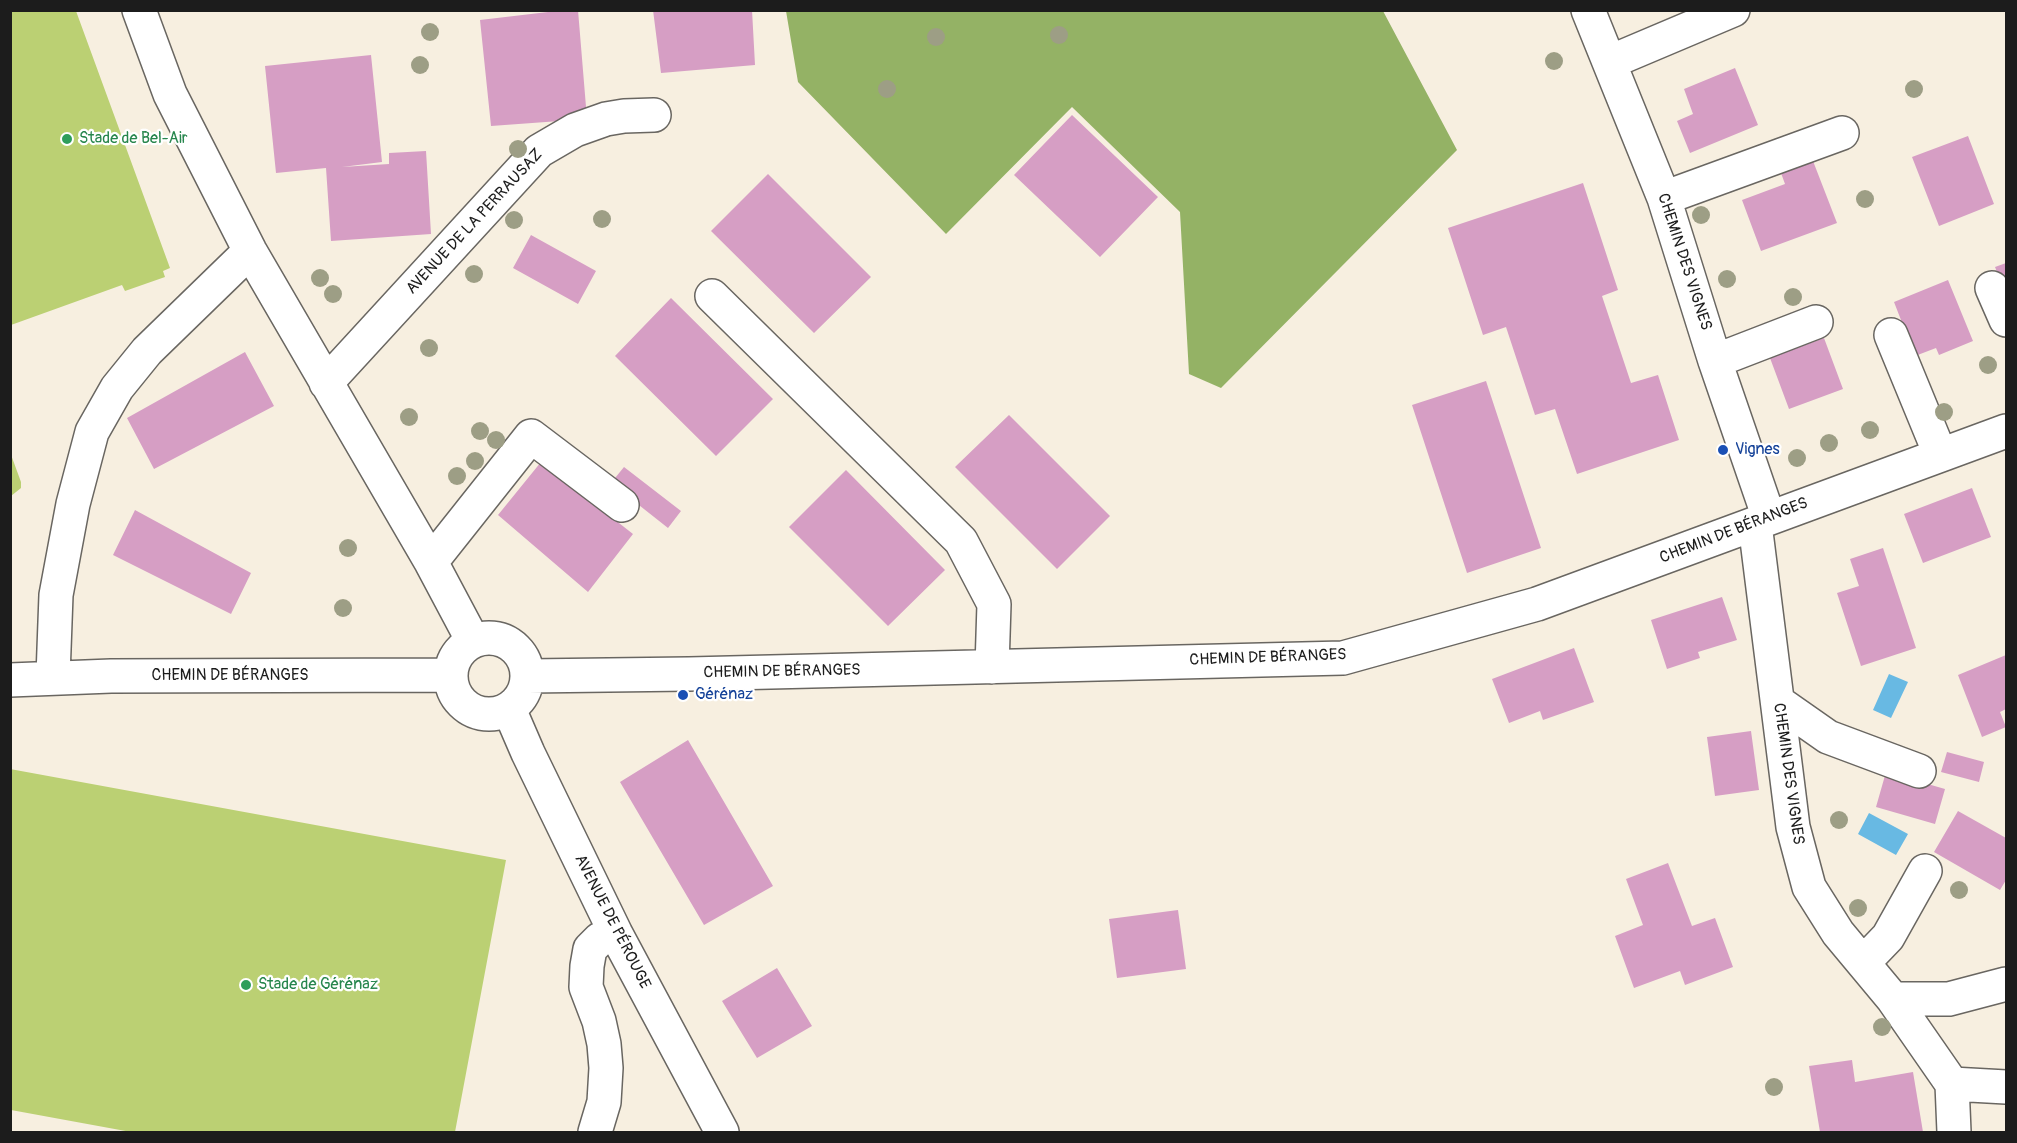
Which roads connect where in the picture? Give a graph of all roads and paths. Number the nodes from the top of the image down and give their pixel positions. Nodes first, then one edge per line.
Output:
1 (139, 10) edge
2 (1587, 10) edge
3 (1733, 10) edge
4 (1610, 62) junction
5 (654, 115) dead end
6 (1842, 133) dead end
7 (1664, 198) junction
8 (250, 251) junction
9 (1992, 288) dead end
10 (712, 296) dead end
11 (2007, 320) edge
12 (1816, 322) dead end
13 (1891, 335) dead end
14 (1716, 361) junction
15 (326, 383) junction
16 (2007, 431) edge
17 (1940, 454) junction
18 (622, 505) dead end
19 (1762, 521) junction
20 (431, 562) junction
21 (473, 641) junction
22 (992, 667) junction
23 (450, 675) junction
24 (528, 675) junction
25 (53, 676) junction
26 (10, 680) edge
27 (1778, 702) junction
28 (509, 709) junction
29 (1919, 771) dead end
30 (1925, 871) dead end
31 (616, 934) junction
32 (1863, 963) junction
33 (2007, 984) edge
34 (1893, 999) junction
35 (1952, 1084) junction
36 (2007, 1087) edge
37 (594, 1132) edge
38 (722, 1132) edge
39 (1954, 1132) edge

1 - 8 street
2 - 4 street, CHEMIN DES VIGNES
3 - 4 street
4 - 7 street, CHEMIN DES VIGNES
5 - 15 street, AVENUE DE LA PERRAUSAZ
6 - 7 street
7 - 14 street, CHEMIN DES VIGNES
8 - 15 street
8 - 25 street
9 - 11 street
10 - 22 street
12 - 14 street
13 - 17 street
14 - 19 street, CHEMIN DES VIGNES
15 - 20 street
16 - 17 street, CHEMIN DE BÉRANGES
17 - 19 street, CHEMIN DE BÉRANGES
18 - 20 street
19 - 22 street, CHEMIN DE BÉRANGES
19 - 27 street, CHEMIN DES VIGNES
20 - 21 street
21 - 23 street
21 - 24 street
22 - 24 street, CHEMIN DE BÉRANGES
23 - 25 street, CHEMIN DE BÉRANGES
23 - 28 street
24 - 28 street
25 - 26 street, CHEMIN DE BÉRANGES
27 - 29 street
27 - 32 street, CHEMIN DES VIGNES
28 - 31 street, AVENUE DE PÉROUGE
30 - 32 street
31 - 37 street
31 - 38 street, AVENUE DE PÉROUGE
32 - 34 street, CHEMIN DES VIGNES
33 - 34 street
34 - 35 street, CHEMIN DES VIGNES
35 - 36 street
35 - 39 street

